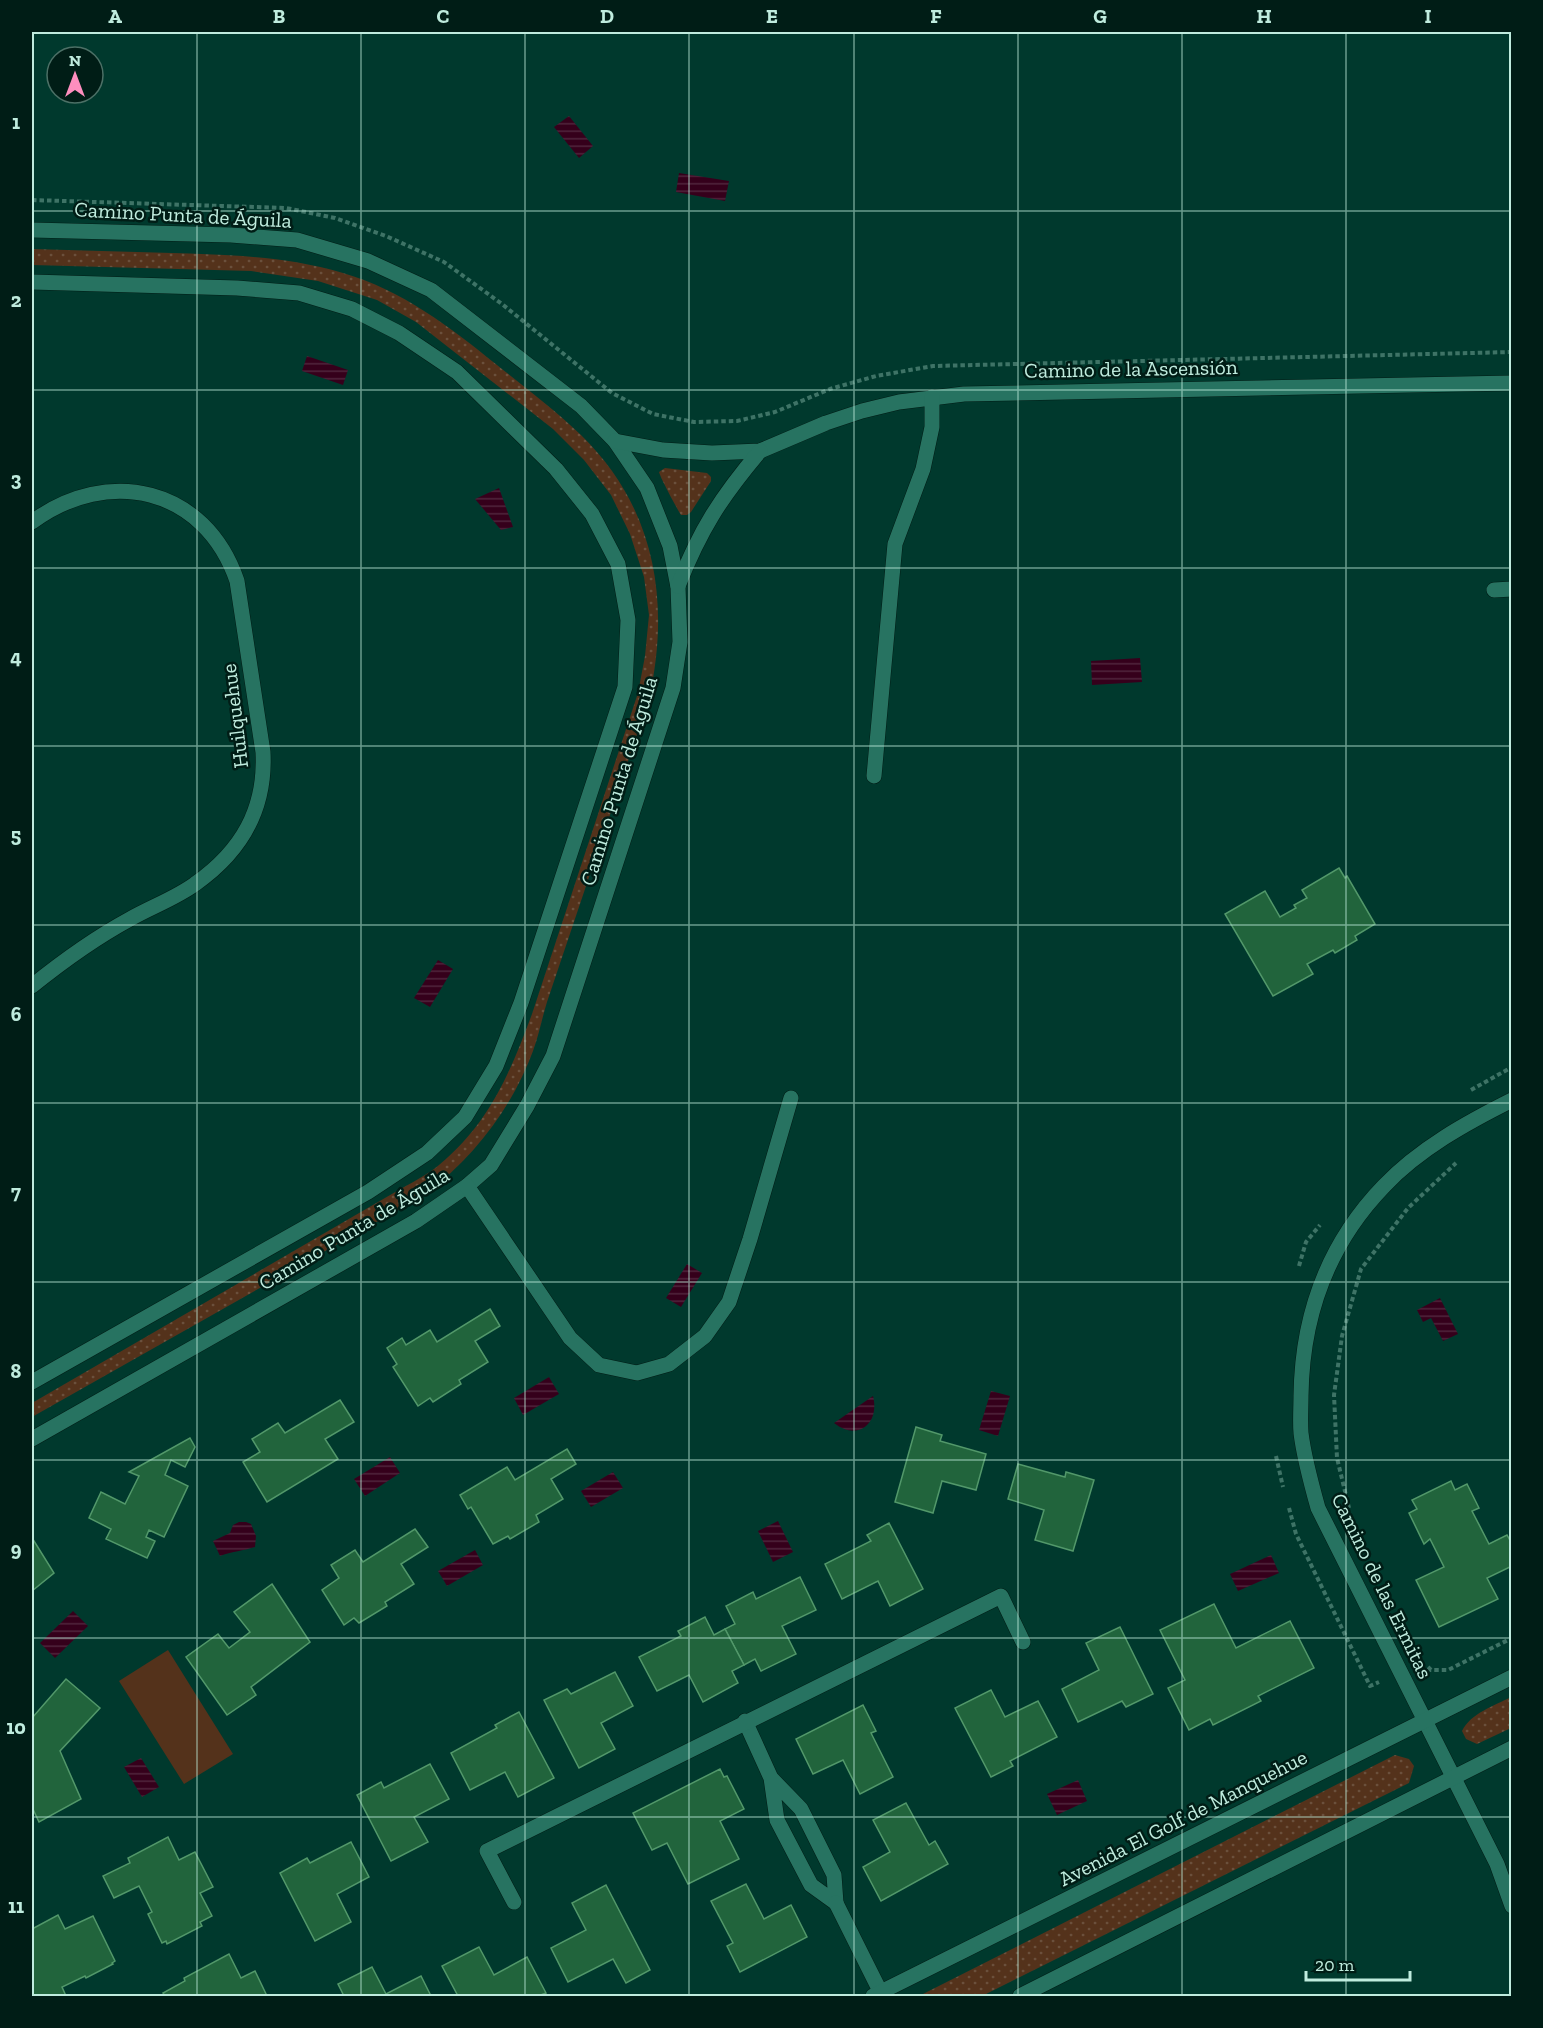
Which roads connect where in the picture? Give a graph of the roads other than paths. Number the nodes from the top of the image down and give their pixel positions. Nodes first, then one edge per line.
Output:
1 (32, 230) edge
2 (32, 282) edge
3 (1512, 383) edge
4 (932, 397) junction
5 (615, 441) junction
6 (760, 451) junction
7 (32, 522) edge
8 (678, 587) junction
9 (1512, 589) edge
10 (1494, 590) dead end
11 (874, 776) dead end
12 (32, 986) edge
13 (791, 1098) dead end
14 (1512, 1100) edge
15 (467, 1186) junction
16 (32, 1382) edge
17 (32, 1439) edge
18 (1023, 1642) dead end
19 (1512, 1677) edge
20 (745, 1721) junction
21 (1424, 1721) junction
22 (1512, 1748) edge
23 (771, 1778) junction
24 (1453, 1778) junction
25 (514, 1902) dead end
26 (836, 1903) junction
27 (1512, 1906) edge
28 (877, 1995) edge
29 (1020, 1996) edge

1 - 5 street, Camino Punta de Águila
2 - 16 street, Camino Punta de Águila
3 - 4 street, Camino de la Ascensión
4 - 6 street, Camino de la Ascensión
4 - 11 street
5 - 6 street, Camino de la Ascensión
5 - 8 street, Camino Punta de Águila
6 - 8 street, Camino de la Ascensión
7 - 12 street, Huilquehue
8 - 15 street, Camino Punta de Águila
9 - 10 street
13 - 15 street
14 - 21 street, Camino de las Ermitas
15 - 17 street, Camino Punta de Águila
18 - 20 street
19 - 21 street, Avenida El Golf de Manquehue
20 - 23 street
20 - 25 street
21 - 24 street, Camino de las Ermitas
21 - 28 street, Avenida El Golf de Manquehue
22 - 24 street
23 - 26 street
23 - 26 street
24 - 27 street, Camino de las Ermitas
24 - 29 street
26 - 28 street

